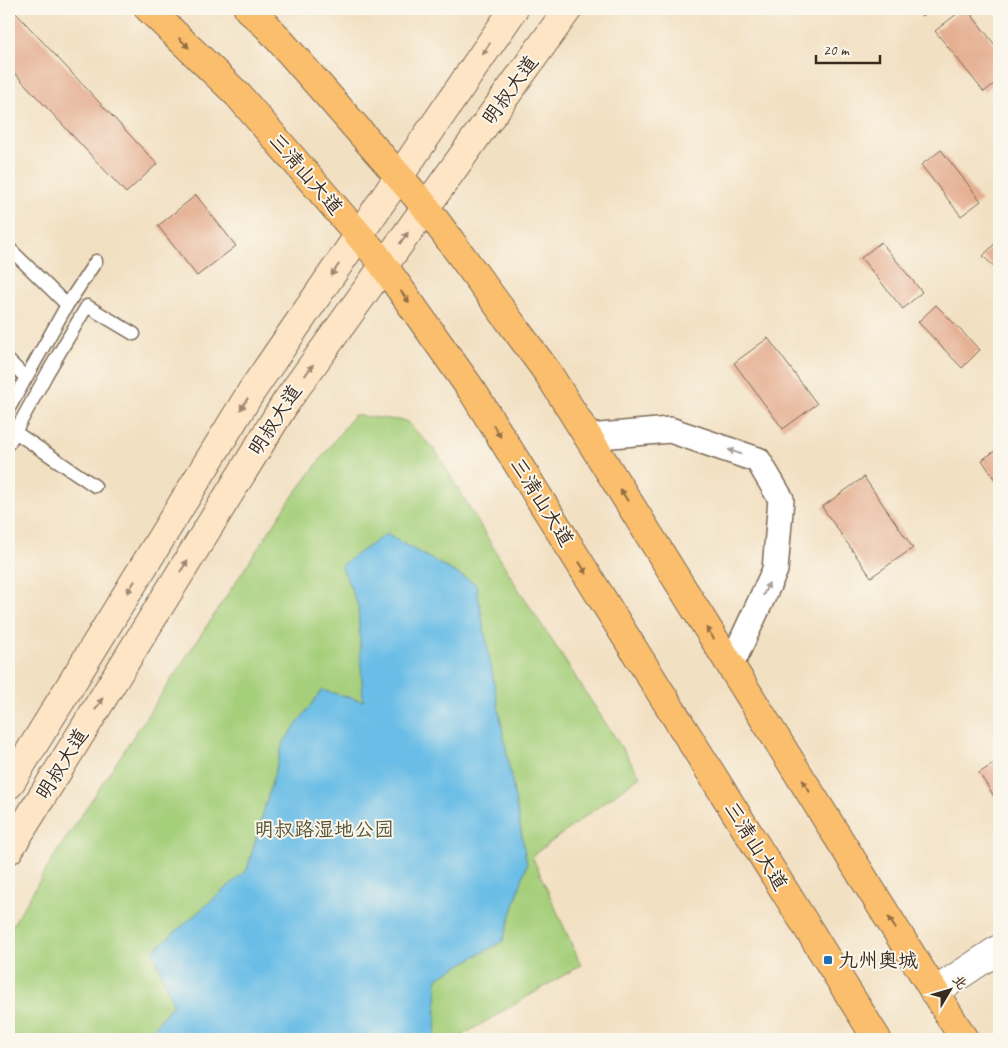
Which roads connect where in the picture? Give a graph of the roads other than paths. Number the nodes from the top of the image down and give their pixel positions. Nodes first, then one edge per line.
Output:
1 (148, 9) edge
2 (248, 9) edge
3 (514, 9) edge
4 (568, 9) edge
5 (399, 176) junction
6 (426, 207) junction
7 (358, 236) junction
8 (9, 248) edge
9 (96, 261) dead end
10 (383, 266) junction
11 (67, 305) junction
12 (134, 334) dead end
13 (9, 361) edge
14 (26, 378) junction
15 (9, 408) edge
16 (12, 437) edge
17 (588, 437) junction
18 (95, 486) dead end
19 (731, 666) junction
20 (9, 784) edge
21 (13, 833) edge
22 (999, 949) edge
23 (934, 992) junction
24 (877, 1039) edge
25 (964, 1039) edge

1 -> 7 highway, 三清山大道
2 - 5 highway
3 -> 5 main road, 明叔大道
4 - 6 main road, 明叔大道
5 - 6 highway
5 - 7 main road, 明叔大道
10 -> 6 main road, 明叔大道
6 - 17 highway
7 - 10 highway, 三清山大道
7 -> 20 main road, 明叔大道
8 - 11 lane
9 - 11 lane
21 -> 10 main road, 明叔大道
10 -> 24 highway, 三清山大道
11 - 14 lane
12 - 16 lane
13 - 14 lane
14 - 15 lane
16 - 18 lane
19 -> 17 highway
19 -> 17 street
23 -> 19 highway
22 - 23 street
23 - 25 highway

